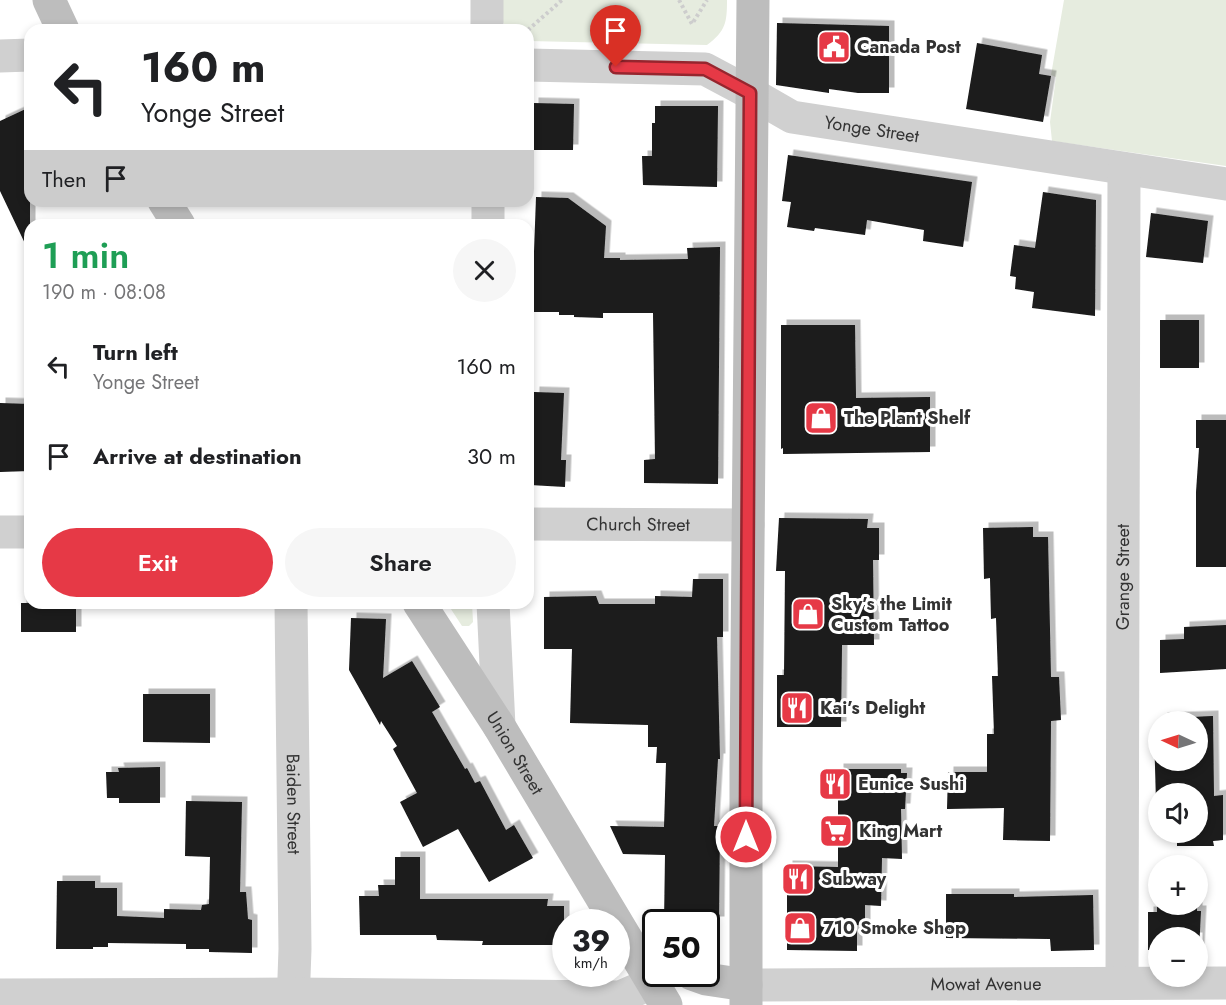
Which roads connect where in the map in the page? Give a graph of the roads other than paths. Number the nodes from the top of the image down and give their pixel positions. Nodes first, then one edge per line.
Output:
1 (49, 0) edge
2 (487, 0) edge
3 (753, 0) edge
4 (60, 24) edge
5 (488, 24) edge
6 (24, 55) edge
7 (0, 56) edge
8 (534, 65) edge
9 (750, 93) junction
10 (1124, 169) junction
11 (1226, 184) edge
12 (534, 524) edge
13 (748, 525) junction
14 (0, 532) edge
15 (24, 532) edge
16 (291, 609) edge
17 (423, 609) edge
18 (493, 609) edge
19 (499, 726) junction
20 (606, 905) junction
21 (642, 937) edge
22 (1122, 983) junction
23 (1226, 983) edge
24 (720, 985) edge
25 (659, 994) edge
26 (0, 995) edge
27 (746, 995) edge
28 (293, 999) edge

1 - 4 main road
2 - 5 street
3 - 9 main road
6 - 7 street
8 - 9 street, Yonge Street
9 - 10 street, Yonge Street
9 - 13 main road
10 - 11 street, Yonge Street
10 - 22 street, Grange Street
12 - 13 street, Church Street
13 - 27 main road
14 - 15 street
16 - 28 street, Baiden Street
17 - 19 main road, Union Street
18 - 19 street
19 - 20 main road, Union Street
20 - 21 main road, Union Street
20 - 25 main road, Union Street
22 - 23 street, Mowat Avenue
22 - 27 street, Mowat Avenue
24 - 27 main road
25 - 28 street
26 - 28 street

